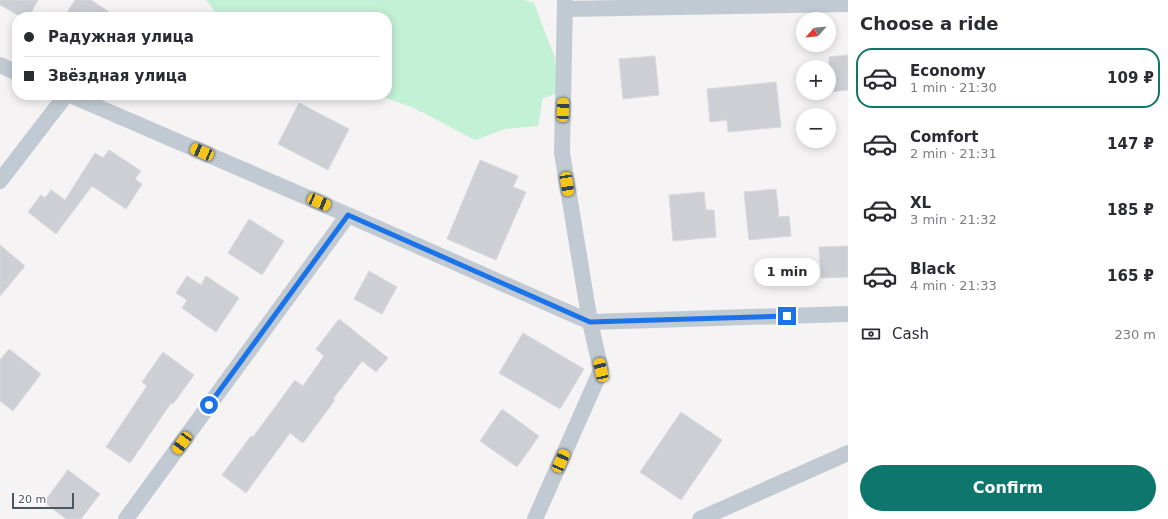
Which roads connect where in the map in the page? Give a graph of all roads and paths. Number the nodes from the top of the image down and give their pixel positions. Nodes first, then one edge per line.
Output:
1 (565, 4) edge
2 (848, 4) edge
3 (0, 65) edge
4 (12, 70) edge
5 (62, 100) edge
6 (82, 100) edge
7 (0, 181) edge
8 (348, 215) junction
9 (848, 314) edge
10 (590, 322) junction
11 (848, 453) edge
12 (126, 519) edge
13 (535, 519) edge
14 (700, 519) edge

1 - 2 street
1 - 10 street
3 - 4 street
5 - 7 street
6 - 8 street
8 - 10 street
8 - 12 street
9 - 10 street
10 - 13 street
11 - 14 street

